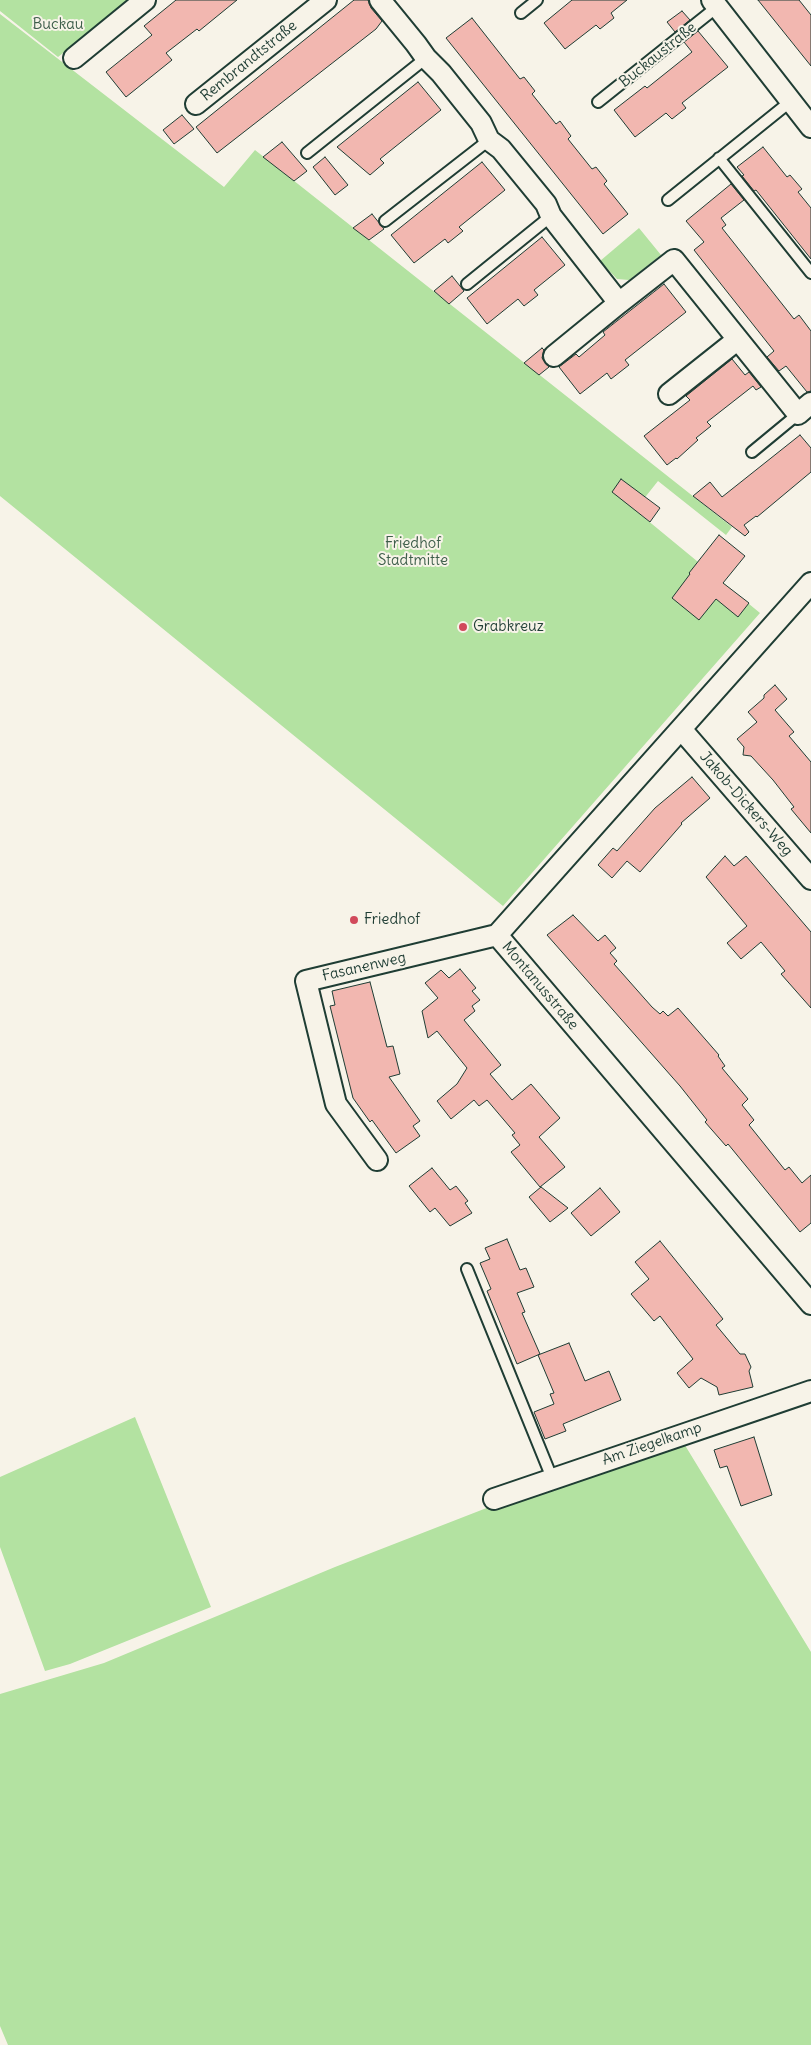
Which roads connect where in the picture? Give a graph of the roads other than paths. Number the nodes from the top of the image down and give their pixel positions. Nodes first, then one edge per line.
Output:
1 (145, 0) edge
2 (326, 0) edge
3 (380, 0) edge
4 (537, 0) edge
5 (714, 4) edge
6 (521, 13) dead end
7 (74, 58) dead end
8 (426, 58) junction
9 (791, 101) junction
10 (598, 102) dead end
11 (196, 104) dead end
12 (811, 127) edge
13 (489, 140) junction
14 (307, 153) dead end
15 (719, 158) junction
16 (668, 200) dead end
17 (551, 216) junction
18 (385, 222) dead end
19 (811, 273) edge
20 (467, 284) dead end
21 (619, 304) junction
22 (737, 340) junction
23 (554, 356) dead end
24 (669, 394) dead end
25 (804, 409) edge
26 (752, 452) dead end
27 (811, 583) edge
28 (681, 729) junction
29 (811, 879) edge
30 (497, 936) junction
31 (377, 1160) dead end
32 (467, 1269) dead end
33 (811, 1304) edge
34 (811, 1391) edge
35 (552, 1478) junction
36 (494, 1499) dead end

1 - 7 street
2 - 11 street, Rembrandtstraße
3 - 8 street
4 - 6 lane
5 - 9 street, Buckaustraße
5 - 10 lane, Buckaustraße
8 - 13 street
8 - 14 lane
9 - 12 street, Buckaustraße
9 - 15 lane
13 - 17 street
13 - 18 lane
15 - 16 lane
15 - 19 lane
17 - 20 lane
17 - 21 street
21 - 22 street
21 - 23 street
22 - 24 street
22 - 25 street
25 - 26 lane
27 - 28 street, Montanusstraße
28 - 29 street, Jakob-Dickers-Weg
28 - 30 street, Montanusstraße
30 - 31 street, Fasanenweg
30 - 33 street, Montanusstraße
32 - 35 lane
34 - 35 street, Am Ziegelkamp
35 - 36 street, Am Ziegelkamp

